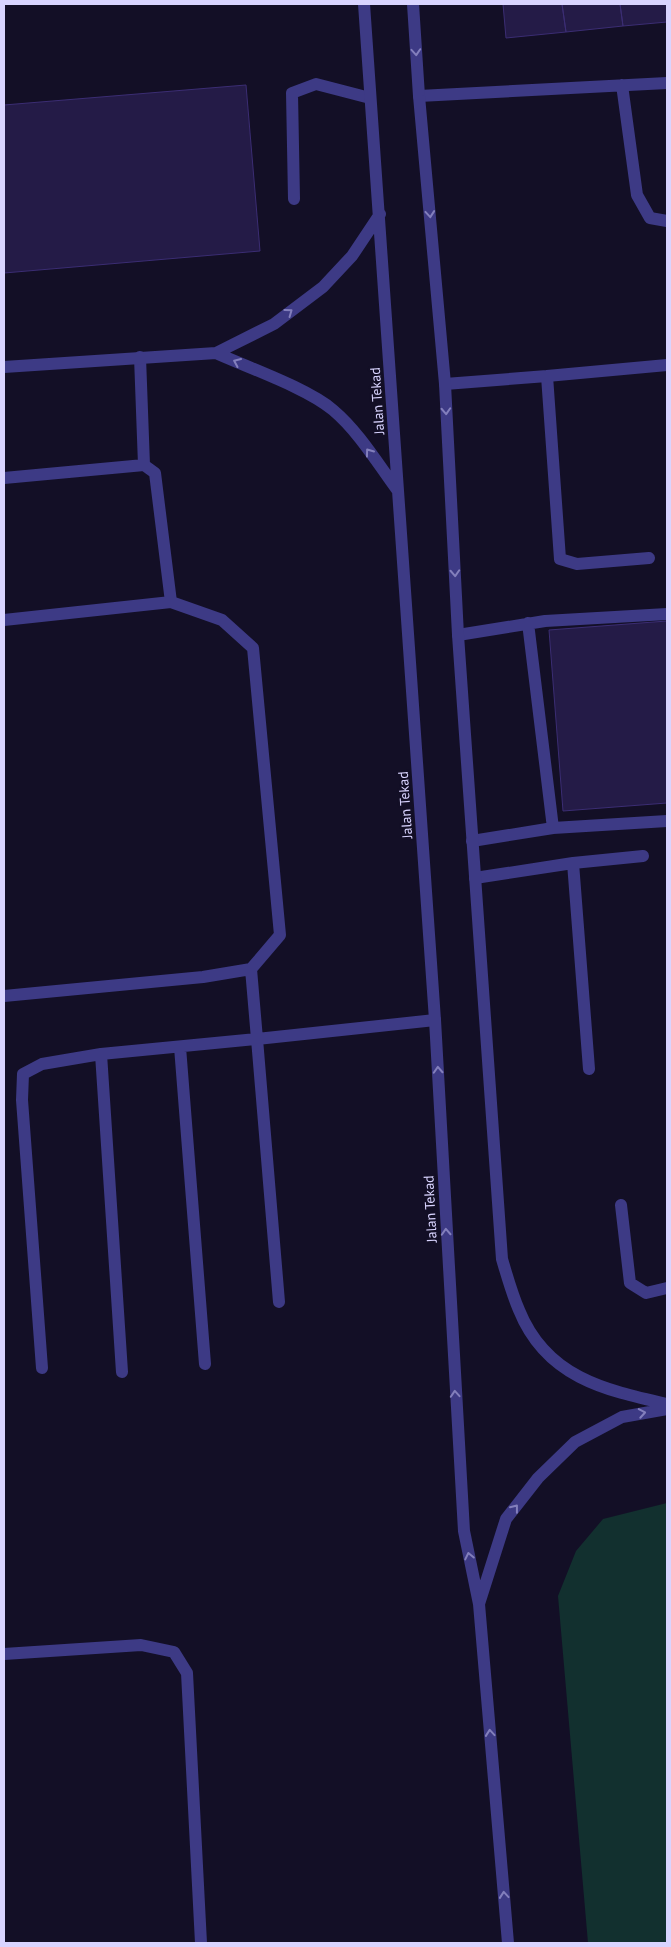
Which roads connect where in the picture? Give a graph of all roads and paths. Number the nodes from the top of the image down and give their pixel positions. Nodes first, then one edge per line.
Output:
1 (364, 4) edge
2 (413, 4) edge
3 (667, 83) edge
4 (622, 85) junction
5 (419, 96) junction
6 (370, 98) junction
7 (294, 199) dead end
8 (380, 214) junction
9 (667, 221) edge
10 (216, 353) junction
11 (140, 357) junction
12 (667, 366) edge
13 (4, 367) edge
14 (547, 376) junction
15 (445, 384) junction
16 (144, 464) junction
17 (4, 478) edge
18 (398, 491) junction
19 (649, 558) dead end
20 (171, 602) junction
21 (667, 614) edge
22 (4, 620) edge
23 (528, 623) junction
24 (458, 635) junction
25 (667, 821) edge
26 (553, 828) junction
27 (472, 841) junction
28 (643, 856) dead end
29 (573, 863) junction
30 (475, 878) junction
31 (251, 969) junction
32 (4, 996) edge
33 (435, 1020) junction
34 (257, 1039) junction
35 (180, 1047) junction
36 (101, 1054) junction
37 (589, 1069) dead end
38 (621, 1205) dead end
39 (667, 1288) edge
40 (280, 1302) dead end
41 (205, 1364) dead end
42 (42, 1368) dead end
43 (122, 1372) dead end
44 (667, 1404) edge
45 (667, 1409) edge
46 (479, 1604) junction
47 (4, 1654) edge
48 (201, 1943) edge
49 (508, 1943) edge

1 - 6 street, Jalan Tekad
2 -> 5 street
3 - 4 street
4 - 5 street
4 - 9 street
5 -> 15 street
6 - 7 street
6 - 8 street, Jalan Tekad
10 -> 8 street
8 - 18 street, Jalan Tekad
10 - 11 street
18 -> 10 street
11 - 13 street
11 - 16 street
12 - 14 street
14 - 15 street
14 - 19 street
15 -> 24 street
16 - 17 street
16 - 20 street
18 - 33 street, Jalan Tekad
20 - 22 street
20 - 31 street
21 - 23 street
23 - 24 street
23 - 26 street
24 - 27 street
25 - 26 street
26 - 27 street
27 - 30 street
28 - 29 street
29 - 30 street
29 - 37 street
30 - 44 street
31 - 32 street
31 - 34 street
33 - 34 street
46 -> 33 street, Jalan Tekad
34 - 35 street
34 - 40 street
35 - 36 street
35 - 41 street
36 - 42 street
36 - 43 street
38 - 39 street
46 -> 45 street
49 -> 46 street, Jalan Tekad
47 - 48 street

